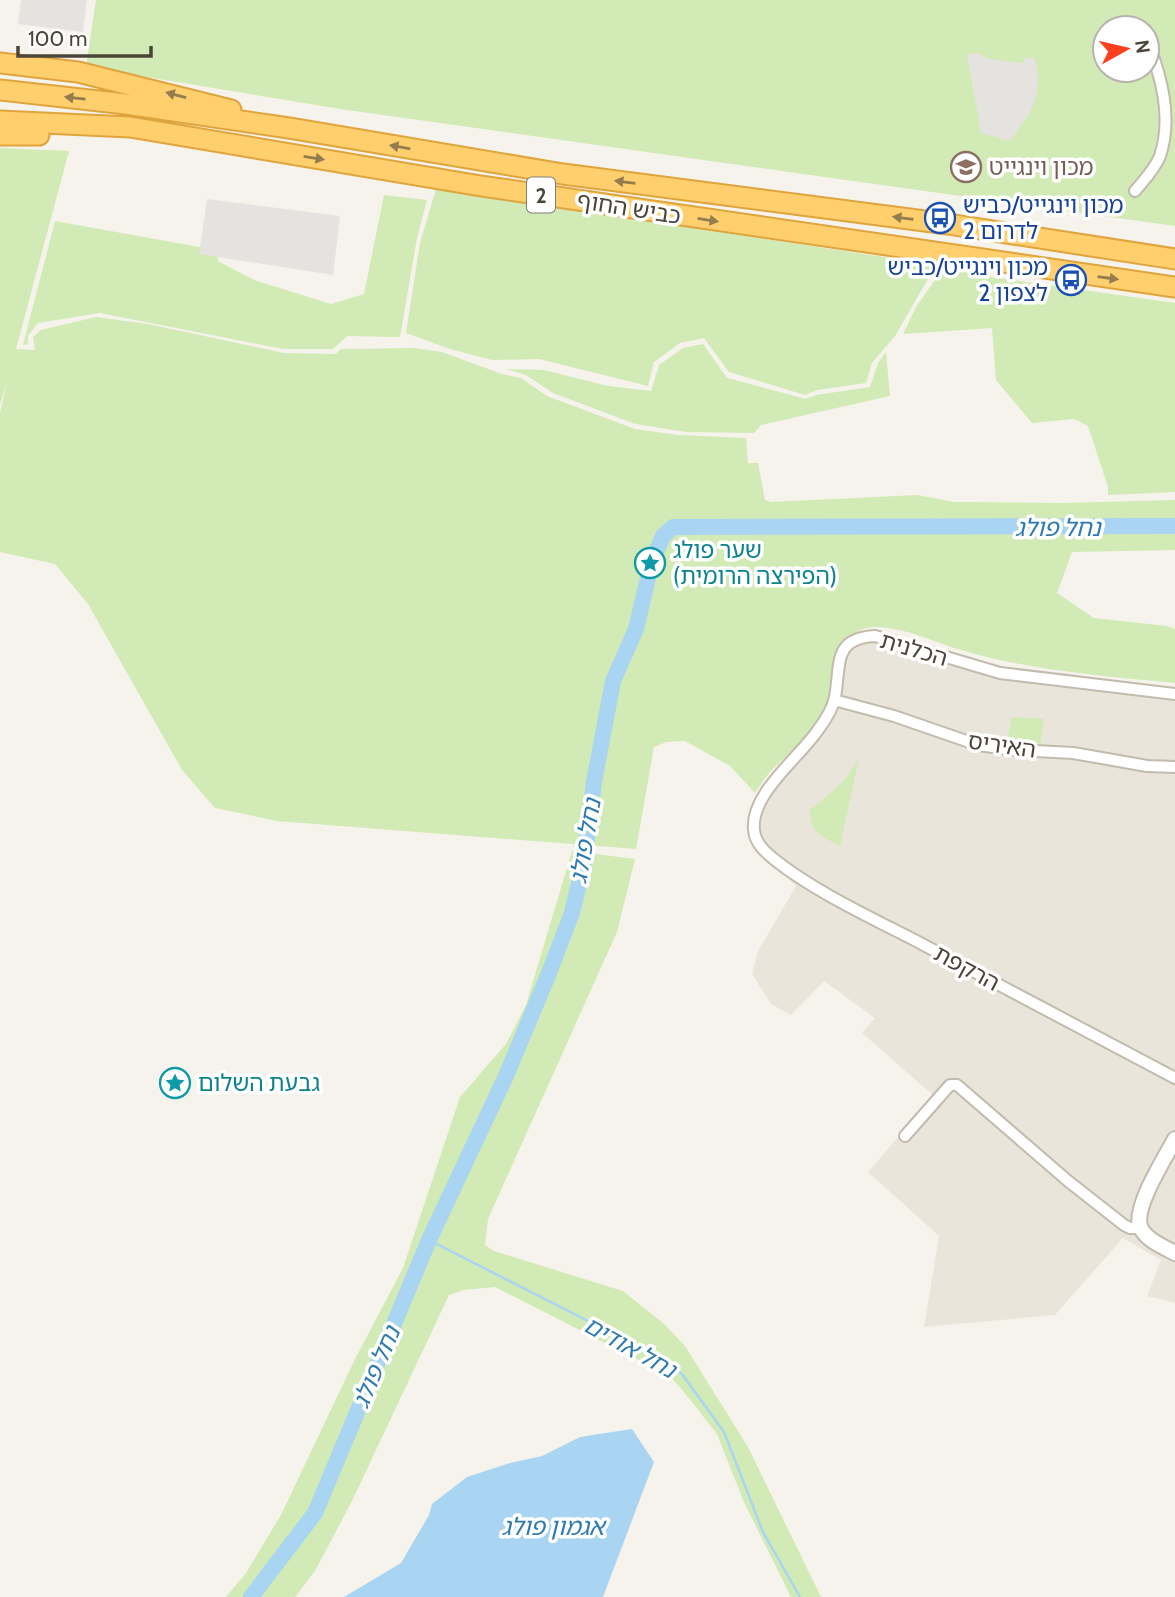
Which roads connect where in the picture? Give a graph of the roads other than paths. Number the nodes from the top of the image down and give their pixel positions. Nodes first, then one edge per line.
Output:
1 (1, 63) edge
2 (1161, 80) edge
3 (0, 90) edge
4 (0, 121) edge
5 (289, 128) junction
6 (0, 135) edge
7 (246, 147) junction
8 (1135, 191) dead end
9 (1175, 259) edge
10 (1175, 287) edge
11 (1175, 694) edge
12 (834, 700) junction
13 (1175, 767) edge
14 (763, 850) joint
15 (1175, 1078) edge
16 (905, 1136) dead end
17 (1175, 1139) edge
18 (1141, 1228) junction
19 (1175, 1253) edge

5 -> 1 highway
2 - 8 street
5 -> 3 highway, כביש החוף / 2
4 - 7 highway, כביש החוף / 2
9 -> 5 highway, כביש החוף / 2
6 - 7 highway
7 -> 10 highway, כביש החוף / 2
11 - 12 street, הכלנית
12 - 13 street, האיריס
12 - 14 street, הכלנית
14 - 15 street, הרקפת
16 - 18 street
17 - 18 street
18 - 19 street

